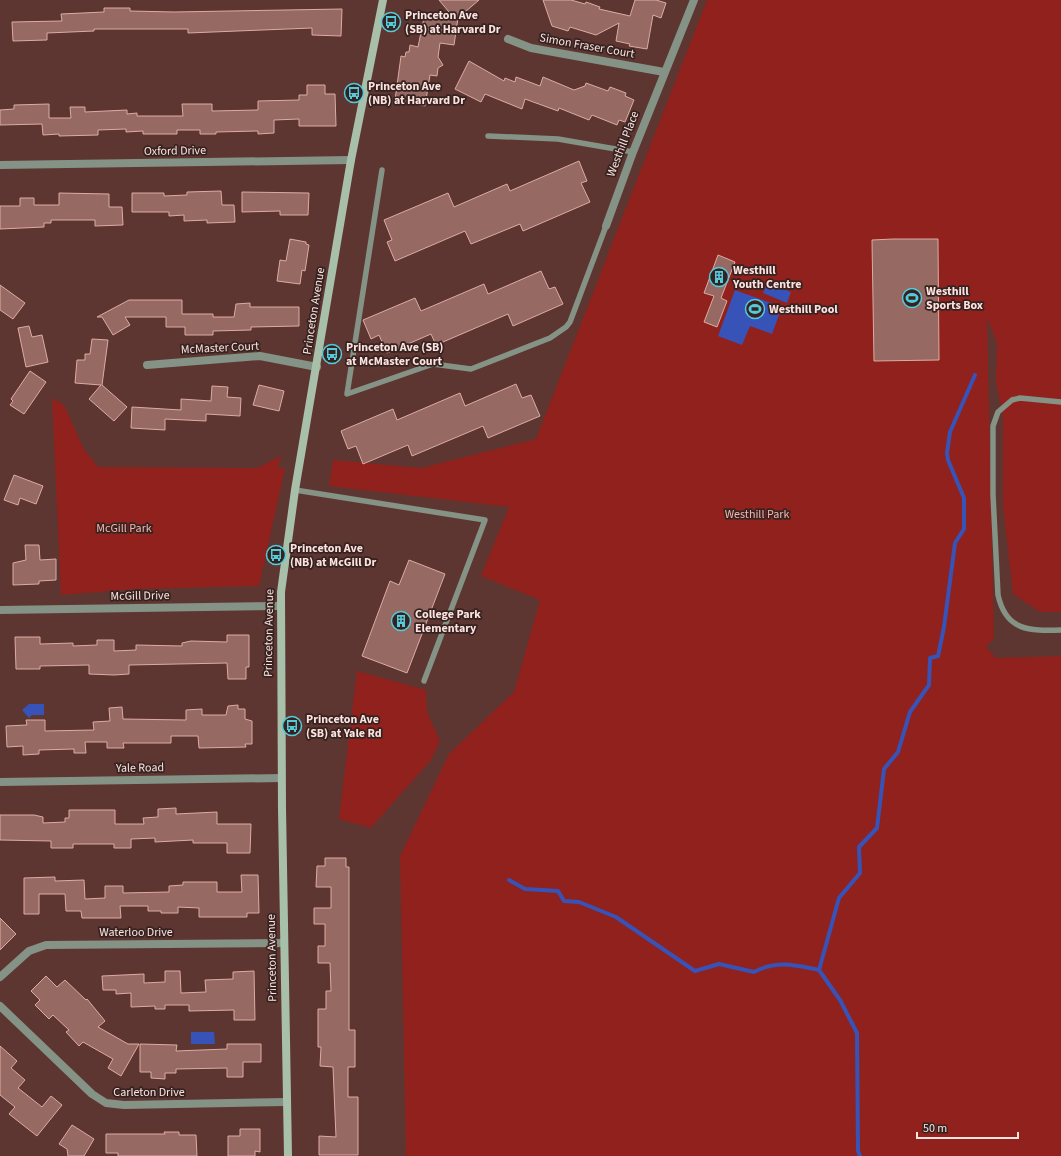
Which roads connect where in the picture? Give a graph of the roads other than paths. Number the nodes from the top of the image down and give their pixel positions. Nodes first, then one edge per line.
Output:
1 (383, 0) edge
2 (694, 0) edge
3 (508, 39) dead end
4 (664, 72) junction
5 (488, 136) dead end
6 (633, 152) junction
7 (351, 160) junction
8 (0, 165) edge
9 (382, 170) dead end
10 (606, 226) joint
11 (147, 365) dead end
12 (317, 367) junction
13 (1061, 402) edge
14 (295, 490) junction
15 (280, 606) junction
16 (0, 610) edge
17 (1061, 630) edge
18 (424, 681) dead end
19 (281, 778) junction
20 (0, 782) edge
21 (284, 943) junction
22 (0, 977) edge
23 (0, 1006) edge
24 (287, 1102) junction
25 (288, 1156) edge

1 - 7 street, Princeton Avenue
2 - 4 street, Westhill Place
3 - 4 street, Simon Fraser Court
4 - 6 street, Westhill Place
5 - 6 lane
6 - 10 street, Westhill Place
7 - 8 street, Oxford Drive
7 - 12 street, Princeton Avenue
9 - 10 lane
11 - 12 street, McMaster Court
12 - 14 street, Princeton Avenue
13 - 17 lane
14 - 15 street, Princeton Avenue
14 - 18 lane
15 - 16 street, McGill Drive
15 - 19 street, Princeton Avenue
19 - 20 street, Yale Road
19 - 21 street, Princeton Avenue
21 - 22 street, Waterloo Drive
21 - 24 street, Princeton Avenue
23 - 24 street, Carleton Drive
24 - 25 street, Princeton Avenue

